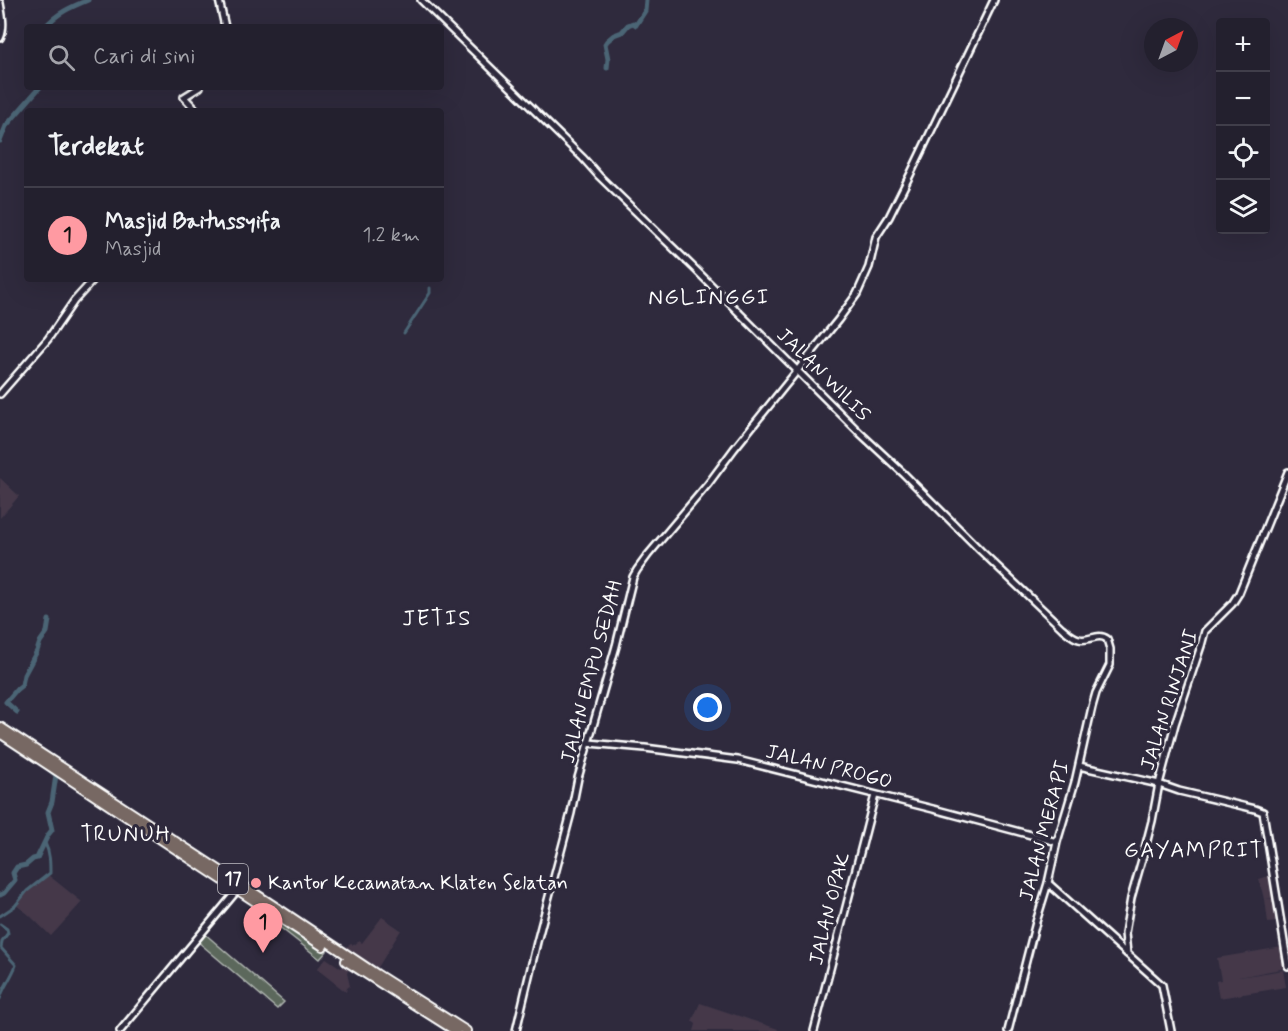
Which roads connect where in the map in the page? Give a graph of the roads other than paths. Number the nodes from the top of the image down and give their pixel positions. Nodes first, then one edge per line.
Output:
1 (219, 0) edge
2 (421, 0) edge
3 (993, 0) edge
4 (0, 3) edge
5 (224, 24) edge
6 (0, 38) edge
7 (195, 90) edge
8 (194, 108) edge
9 (91, 282) edge
10 (798, 371) junction
11 (0, 394) edge
12 (1288, 472) edge
13 (1108, 641) joint
14 (0, 727) edge
15 (0, 733) edge
16 (589, 743) junction
17 (1079, 766) junction
18 (1159, 784) junction
19 (875, 795) junction
20 (1057, 842) junction
21 (1048, 883) junction
22 (239, 887) junction
23 (1126, 954) junction
24 (1288, 966) edge
25 (364, 970) junction
26 (120, 1031) edge
27 (456, 1031) edge
28 (466, 1031) edge
29 (516, 1031) edge
30 (813, 1031) edge
31 (1008, 1031) edge
32 (1171, 1031) edge

1 - 5 street
2 - 10 street, JALAN WILIS
3 - 10 street, JALAN EMPU SEDAH
4 - 6 street
7 - 8 street
9 - 11 street
10 - 13 street, JALAN WILIS
10 - 16 street, JALAN EMPU SEDAH
12 - 18 street, JALAN RINJANI
13 - 17 street, JALAN MERAPI
14 - 22 highway, 17
15 - 22 highway, 17
16 - 19 street, JALAN PROGO
16 - 29 street, JALAN EMPU SEDAH
17 - 18 street
17 - 20 street, JALAN MERAPI
18 - 23 street, JALAN RINJANI
18 - 24 street
19 - 20 street, JALAN PROGO
19 - 30 street, JALAN OPAK
20 - 21 street, JALAN MERAPI
21 - 23 street
21 - 31 street, JALAN MERAPI
22 - 25 highway, 17
22 - 26 street
23 - 32 street
25 - 27 highway, 17
25 - 28 highway, 17

